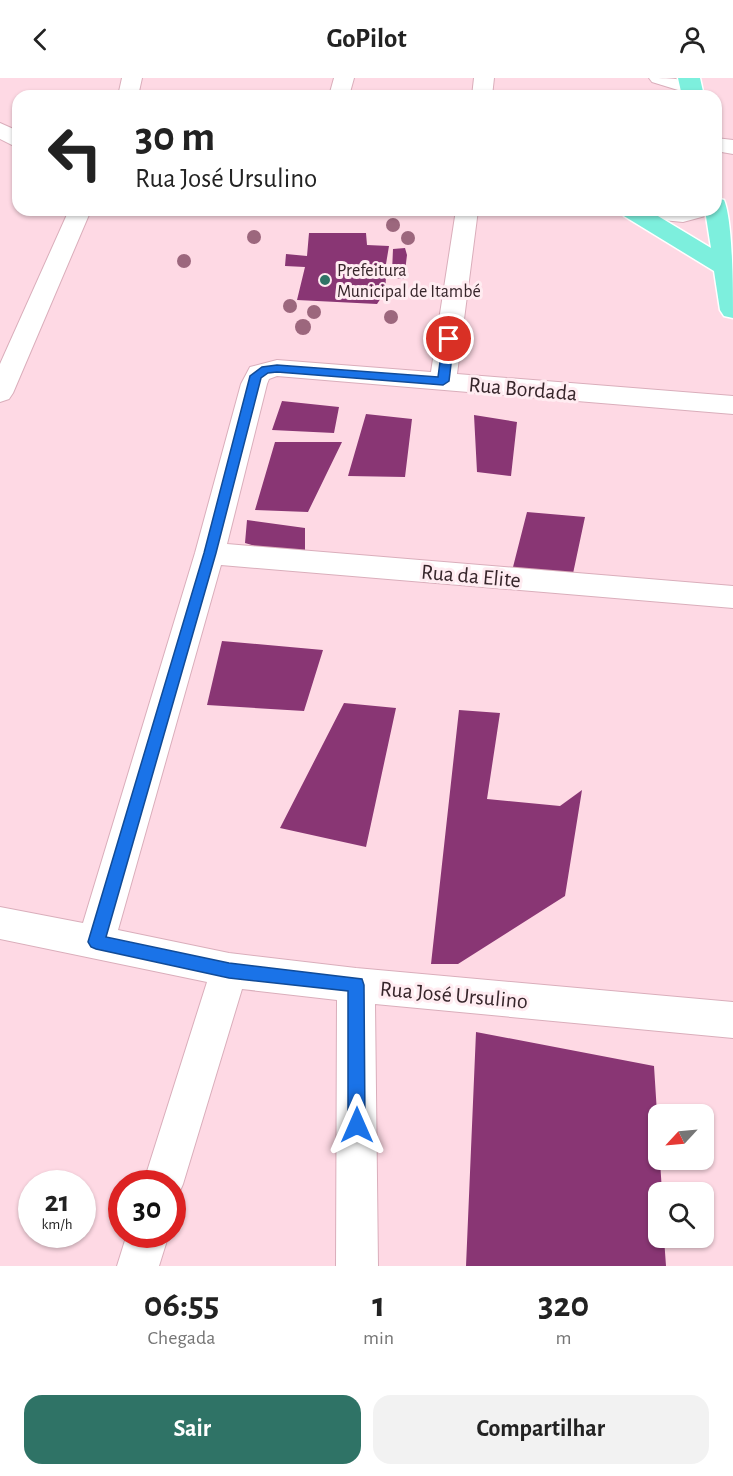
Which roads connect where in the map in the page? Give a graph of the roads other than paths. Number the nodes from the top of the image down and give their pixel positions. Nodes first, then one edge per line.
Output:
1 (659, 78) edge
2 (691, 87) edge
3 (77, 216) edge
4 (465, 216) edge
5 (642, 216) edge
6 (717, 216) edge
7 (725, 267) junction
8 (733, 310) edge
9 (7, 367) edge
10 (443, 381) junction
11 (0, 393) edge
12 (733, 405) edge
13 (210, 553) junction
14 (733, 597) edge
15 (0, 923) edge
16 (96, 942) junction
17 (229, 970) junction
18 (356, 985) junction
19 (733, 1020) edge
20 (168, 1170) edge
21 (144, 1248) edge
22 (138, 1266) edge
23 (357, 1266) edge

1 - 2 street
3 - 9 street
4 - 10 street
5 - 7 main road
6 - 7 main road
7 - 8 main road
9 - 11 street
10 - 12 street, Rua Bordada
10 - 13 street, Rua Bordada
13 - 14 street, Rua da Elite
13 - 16 street
15 - 16 street, Rua José Ursulino
16 - 17 street, Rua José Ursulino
17 - 18 street, Rua José Ursulino
17 - 20 street
18 - 19 street, Rua José Ursulino
18 - 23 street
21 - 22 street

